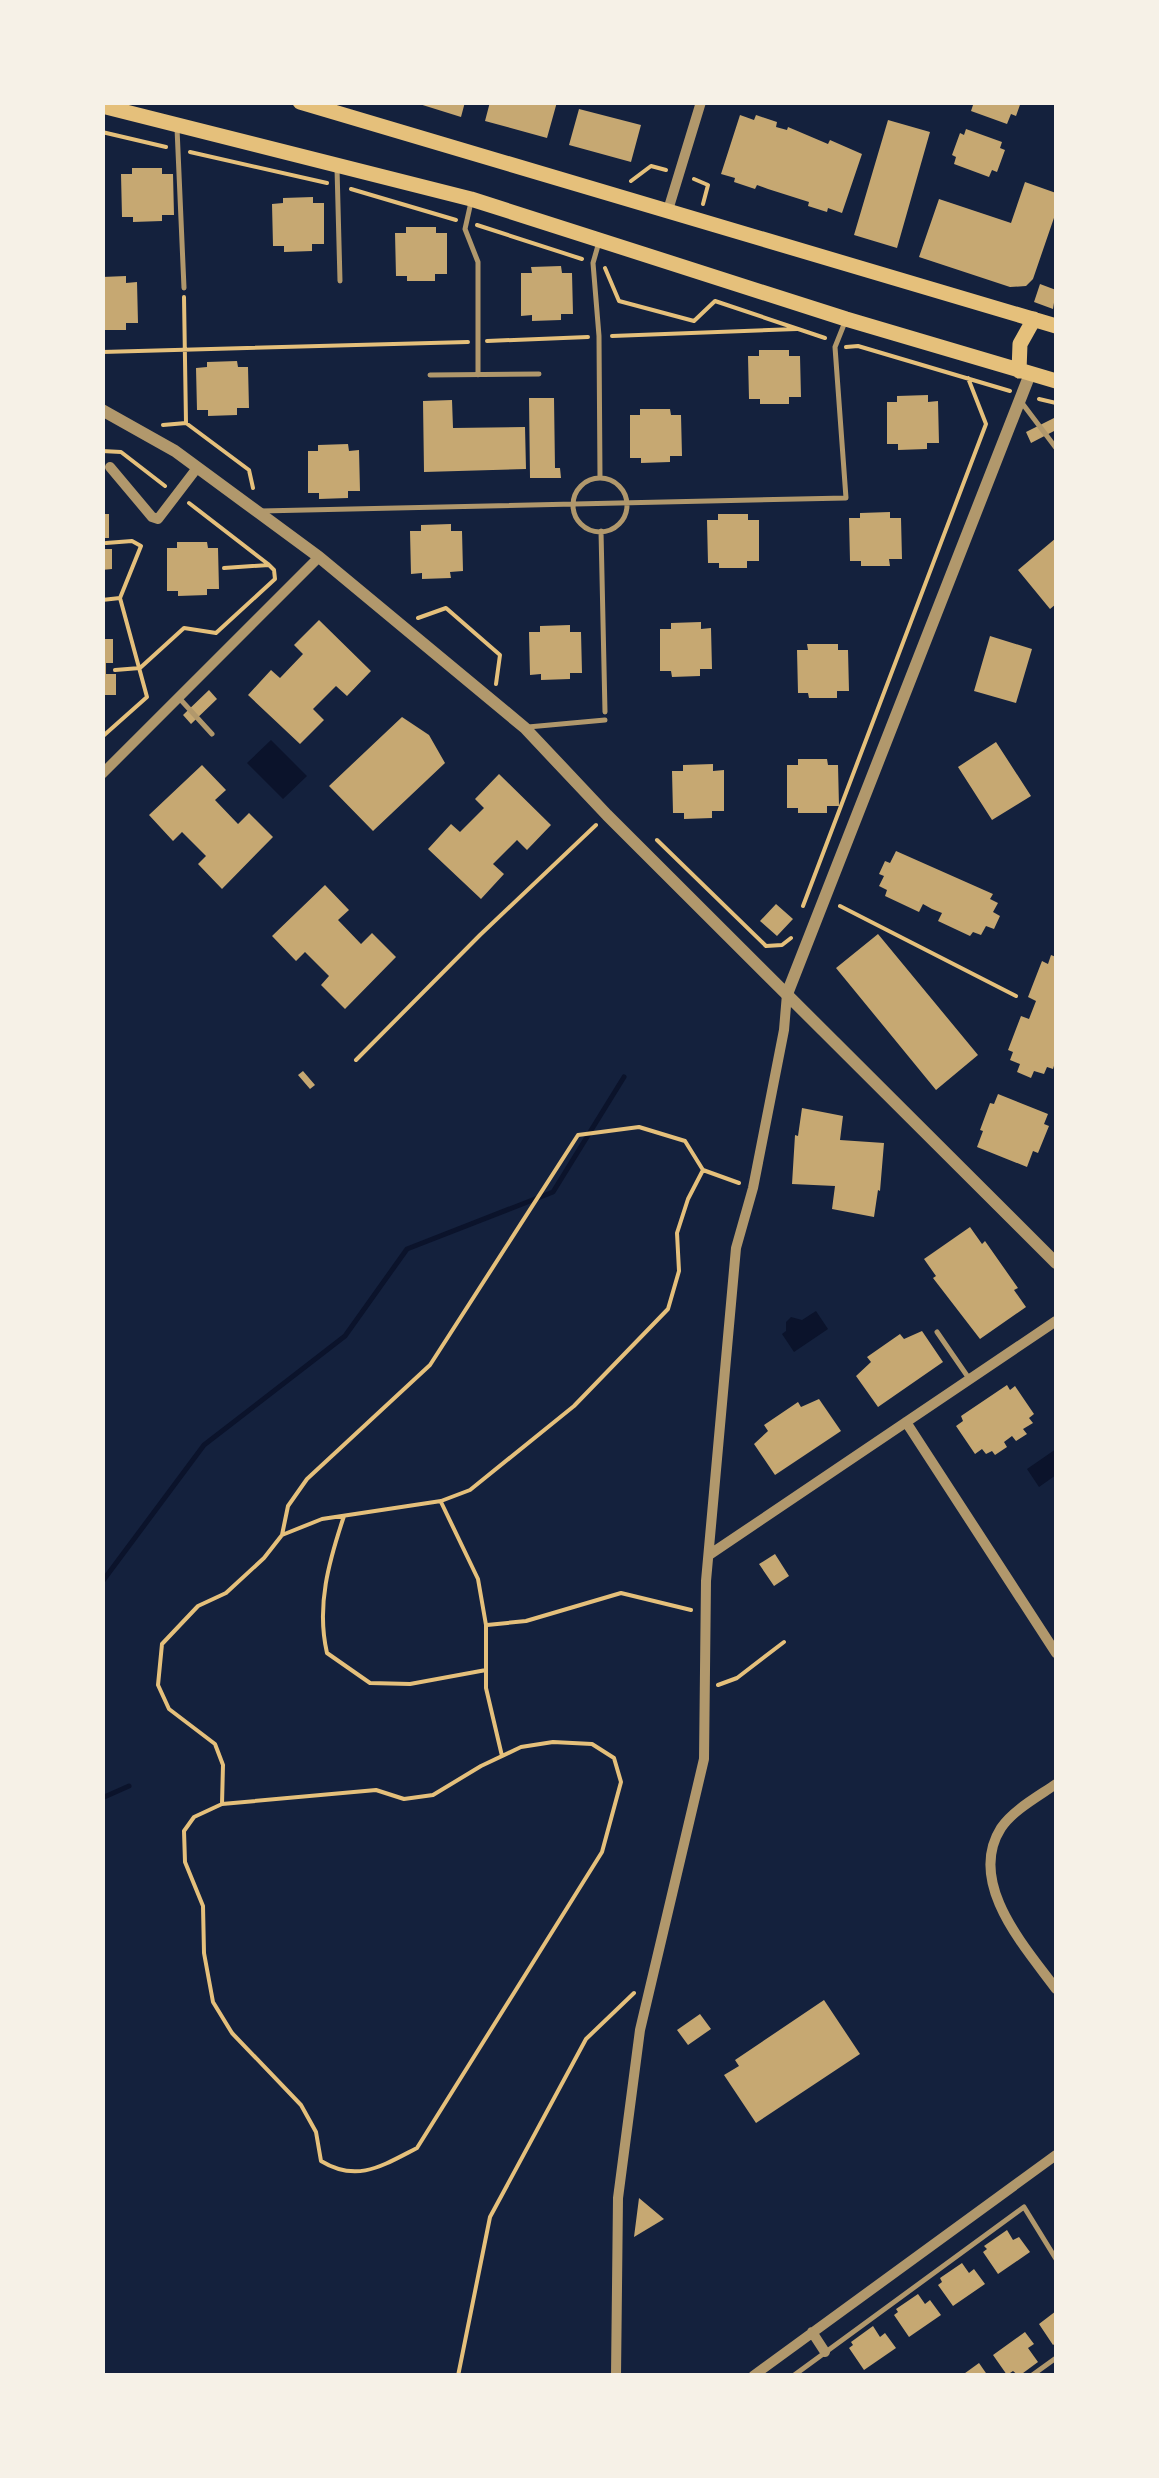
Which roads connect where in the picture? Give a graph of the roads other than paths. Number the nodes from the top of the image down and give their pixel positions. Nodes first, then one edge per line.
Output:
1 (300, 102) edge
2 (701, 102) edge
3 (102, 106) edge
4 (177, 125) junction
5 (337, 165) junction
6 (471, 200) junction
7 (668, 210) junction
8 (600, 240) junction
9 (340, 281) dead end
10 (184, 288) road end
11 (846, 319) junction
12 (1034, 319) junction
13 (1056, 326) edge
14 (1056, 362) edge
15 (478, 374) junction
16 (539, 374) dead end
17 (430, 375) dead end
18 (1038, 376) edge
19 (1020, 400) junction
20 (106, 417) edge
21 (1056, 448) edge
22 (110, 467) dead end
23 (197, 468) junction
24 (600, 478) junction
25 (627, 504) junction
26 (574, 506) junction
27 (256, 511) junction
28 (601, 532) junction
29 (320, 557) junction
30 (178, 697) junction
31 (525, 728) junction
32 (212, 734) dead end
33 (102, 774) edge
34 (787, 994) junction
35 (1056, 1263) edge
36 (1056, 1321) edge
37 (937, 1332) dead end
38 (969, 1380) junction
39 (906, 1422) junction
40 (709, 1554) junction
41 (1056, 1653) edge
42 (1056, 1784) edge
43 (1056, 1990) edge
44 (1056, 2156) edge
45 (1056, 2258) edge
46 (812, 2332) junction
47 (825, 2352) junction
48 (1056, 2358) edge
49 (616, 2376) edge
50 (753, 2376) edge
51 (793, 2376) edge
52 (1031, 2376) edge

1 - 7 main road
2 - 7 street
3 - 4 main road
4 - 5 main road
4 - 10 lane
5 - 6 main road
5 - 9 lane
6 - 8 main road
6 - 15 lane
7 - 12 main road
8 - 11 main road
8 - 24 lane
11 - 18 main road
11 - 25 lane
12 - 13 main road
12 - 18 main road
14 - 18 main road
15 - 16 lane
15 - 17 lane
18 - 19 street
19 - 21 lane
19 - 34 street
20 - 23 street
22 - 23 street
23 - 27 street
24 - 25 lane
24 - 26 lane
25 - 26 lane
25 - 28 lane
26 - 27 lane
26 - 28 lane
27 - 29 street
28 - 31 lane
29 - 30 street
29 - 31 street
30 - 32 lane
30 - 33 street
31 - 34 street
34 - 35 street
34 - 40 street
36 - 38 street
37 - 38 lane
38 - 39 street
39 - 40 street
39 - 41 street
40 - 49 street
42 - 43 street
44 - 46 street
45 - 47 lane
46 - 47 street
46 - 50 street
47 - 51 lane
48 - 52 lane

